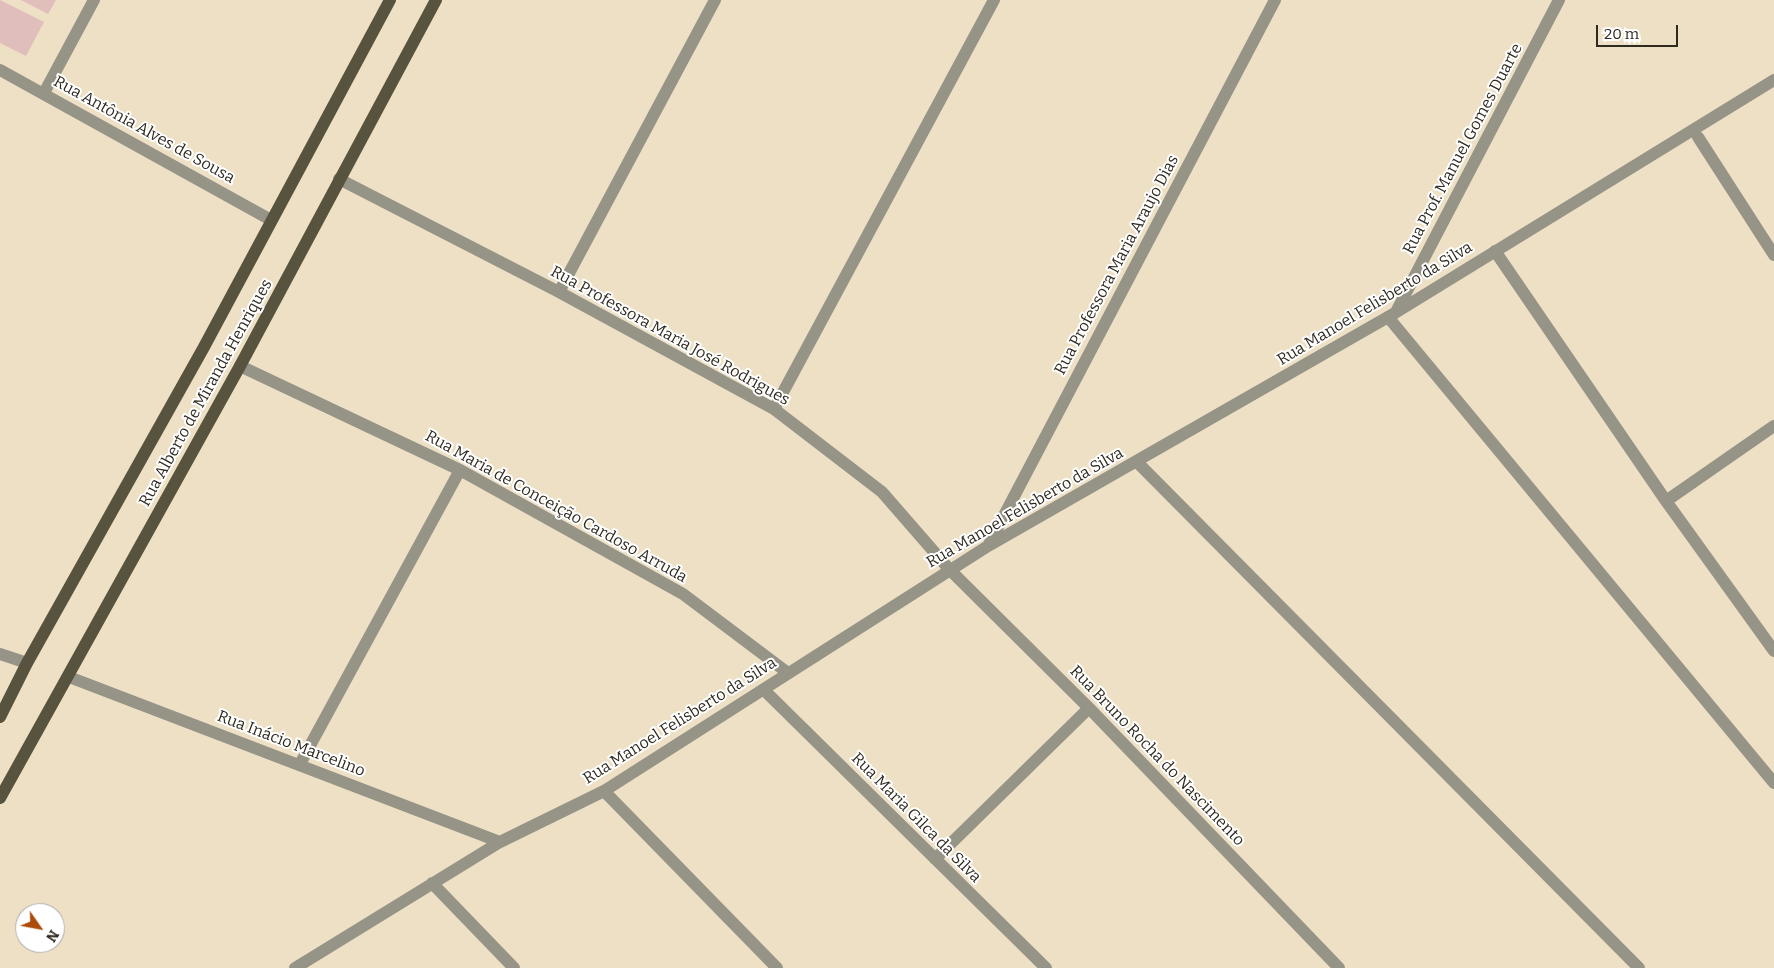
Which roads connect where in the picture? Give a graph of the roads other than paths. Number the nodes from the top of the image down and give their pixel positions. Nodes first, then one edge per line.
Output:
1 (94, 0) edge
2 (390, 0) edge
3 (436, 0) edge
4 (714, 0) edge
5 (994, 0) edge
6 (1275, 0) edge
7 (1559, 0) edge
8 (0, 70) edge
9 (1774, 80) edge
10 (44, 93) junction
11 (1695, 134) junction
12 (339, 179) junction
13 (271, 220) junction
14 (1496, 251) junction
15 (1774, 254) edge
16 (559, 292) junction
17 (1392, 315) junction
18 (240, 366) junction
19 (774, 409) junction
20 (1774, 426) edge
21 (1136, 461) junction
22 (460, 470) junction
23 (1666, 501) junction
24 (988, 546) junction
25 (949, 569) junction
26 (1774, 651) edge
27 (0, 654) edge
28 (27, 663) junction
29 (788, 673) junction
30 (69, 677) junction
31 (764, 690) junction
32 (1089, 708) junction
33 (0, 717) edge
34 (300, 764) junction
35 (1774, 783) edge
36 (604, 791) junction
37 (0, 798) edge
38 (500, 842) junction
39 (935, 859) junction
40 (432, 883) junction
41 (295, 968) edge
42 (514, 968) edge
43 (777, 968) edge
44 (1046, 968) edge
45 (1339, 968) edge
46 (1639, 968) edge

1 - 10 street
2 - 13 main road, Rua Alberto de Miranda Henriques
3 - 12 main road, Rua Alberto de Miranda Henriques
4 - 16 street
5 - 19 street
6 - 24 street, Rua Professora Maria Araujo Dias
7 - 17 street, Rua Prof. Manuel Gomes Duarte
8 - 10 street, Rua Antônia Alves de Sousa
9 - 11 street, Rua Manoel Felisberto da Silva
10 - 13 street, Rua Antônia Alves de Sousa
11 - 14 street, Rua Manoel Felisberto da Silva
11 - 15 street
12 - 16 street, Rua Professora Maria José Rodrigues
12 - 18 main road, Rua Alberto de Miranda Henriques
13 - 28 main road, Rua Alberto de Miranda Henriques
14 - 17 street, Rua Manoel Felisberto da Silva
14 - 23 street
16 - 19 street, Rua Professora Maria José Rodrigues
17 - 21 street, Rua Manoel Felisberto da Silva
17 - 35 street
18 - 22 street, Rua Maria de Conceição Cardoso Arruda
18 - 30 main road, Rua Alberto de Miranda Henriques
19 - 25 street, Rua Professora Maria José Rodrigues
20 - 23 street
21 - 24 street, Rua Manoel Felisberto da Silva
21 - 46 street
22 - 29 street, Rua Maria de Conceição Cardoso Arruda
22 - 34 street
23 - 26 street
24 - 25 street, Rua Manoel Felisberto da Silva
25 - 29 street, Rua Manoel Felisberto da Silva
25 - 32 street, Rua Bruno Rocha do Nascimento
27 - 28 street
28 - 33 main road, Rua Alberto de Miranda Henriques
29 - 31 street, Rua Manoel Felisberto da Silva
30 - 34 street, Rua Inácio Marcelino
30 - 37 main road, Rua Alberto de Miranda Henriques
31 - 36 street, Rua Manoel Felisberto da Silva
31 - 39 street, Rua Maria Gilca da Silva
32 - 39 street
32 - 45 street, Rua Bruno Rocha do Nascimento
34 - 38 street, Rua Inácio Marcelino
36 - 38 street, Rua Manoel Felisberto da Silva
36 - 43 street
38 - 40 street, Rua Manoel Felisberto da Silva
39 - 44 street, Rua Maria Gilca da Silva
40 - 41 street, Rua Manoel Felisberto da Silva
40 - 42 street

